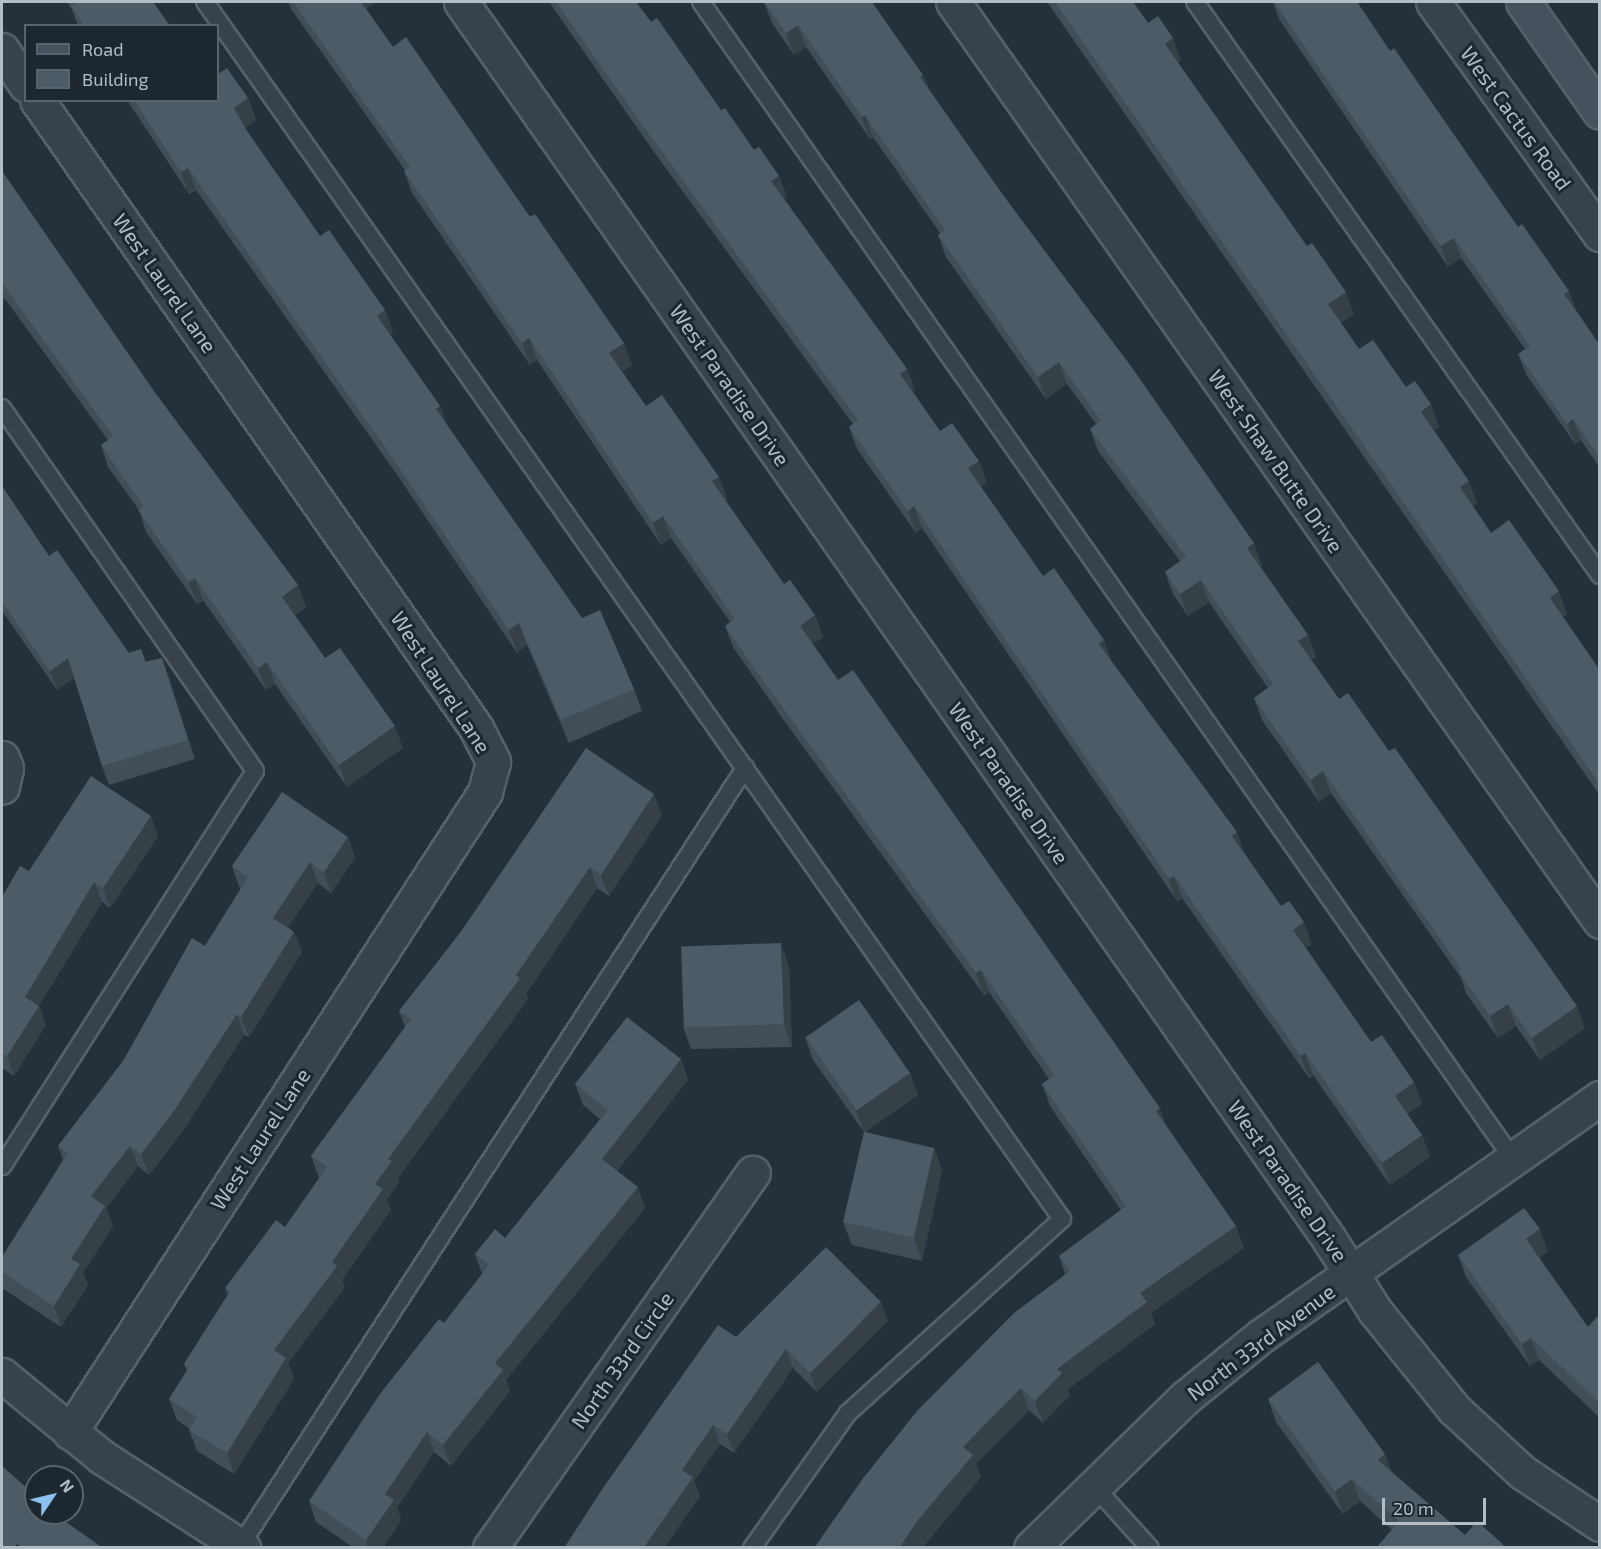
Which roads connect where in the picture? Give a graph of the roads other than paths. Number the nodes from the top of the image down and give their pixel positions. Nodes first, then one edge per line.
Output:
1 (205, 2) edge
2 (460, 2) edge
3 (701, 2) edge
4 (953, 2) edge
5 (1195, 2) edge
6 (1433, 2) edge
7 (1523, 2) edge
8 (2, 51) edge
9 (24, 82) edge
10 (38, 102) edge
11 (1599, 112) edge
12 (1599, 234) edge
13 (2, 408) edge
14 (1599, 575) edge
15 (2, 758) edge
16 (745, 768) junction
17 (2, 787) edge
18 (1599, 921) edge
19 (1599, 1098) edge
20 (1513, 1159) junction
21 (2, 1166) edge
22 (753, 1173) dead end
23 (1352, 1274) junction
24 (2, 1374) edge
25 (70, 1432) junction
26 (1093, 1485) junction
27 (1599, 1524) edge
28 (241, 1547) edge
29 (490, 1548) edge
30 (752, 1548) edge
31 (1031, 1548) edge
32 (1150, 1548) edge

1 - 16 lane
2 - 23 street, West Paradise Drive
3 - 20 lane
4 - 18 street, West Shaw Butte Drive
5 - 14 lane
6 - 12 street, West Cactus Road
7 - 11 main road
8 - 9 street
10 - 25 street, West Laurel Lane
13 - 21 lane
15 - 17 street
16 - 28 lane
16 - 30 lane
19 - 20 street, North 33rd Avenue
20 - 23 street, North 33rd Avenue
22 - 29 street, North 33rd Circle
23 - 26 street, North 33rd Avenue
23 - 27 street, West Paradise Drive
24 - 25 street
25 - 28 street
26 - 31 street, North 33rd Avenue
26 - 32 lane

